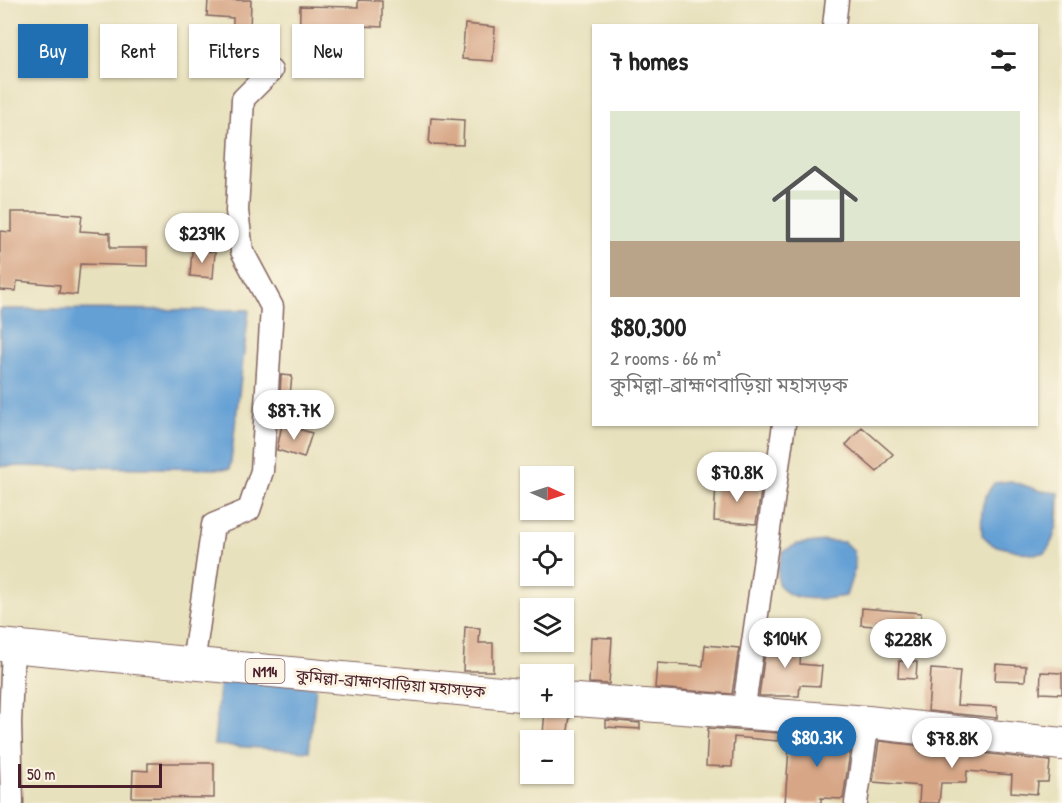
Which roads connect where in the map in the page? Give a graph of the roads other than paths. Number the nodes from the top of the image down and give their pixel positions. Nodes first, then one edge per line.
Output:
1 (837, 0) edge
2 (834, 24) edge
3 (264, 78) edge
4 (784, 426) edge
5 (7, 646) edge
6 (193, 664) junction
7 (520, 695) edge
8 (574, 700) edge
9 (743, 713) junction
10 (868, 722) junction
11 (1062, 744) edge
12 (12, 803) edge
13 (856, 803) edge

1 - 2 street
3 - 6 street
4 - 9 street
5 - 6 highway, কুমিল্লা–ব্রাহ্মণবাড়িয়া মহাসড়ক / N114
5 - 12 street
6 - 7 highway, কুমিল্লা–ব্রাহ্মণবাড়িয়া মহাসড়ক / N114
8 - 9 highway
9 - 10 highway
10 - 11 highway
10 - 13 street

